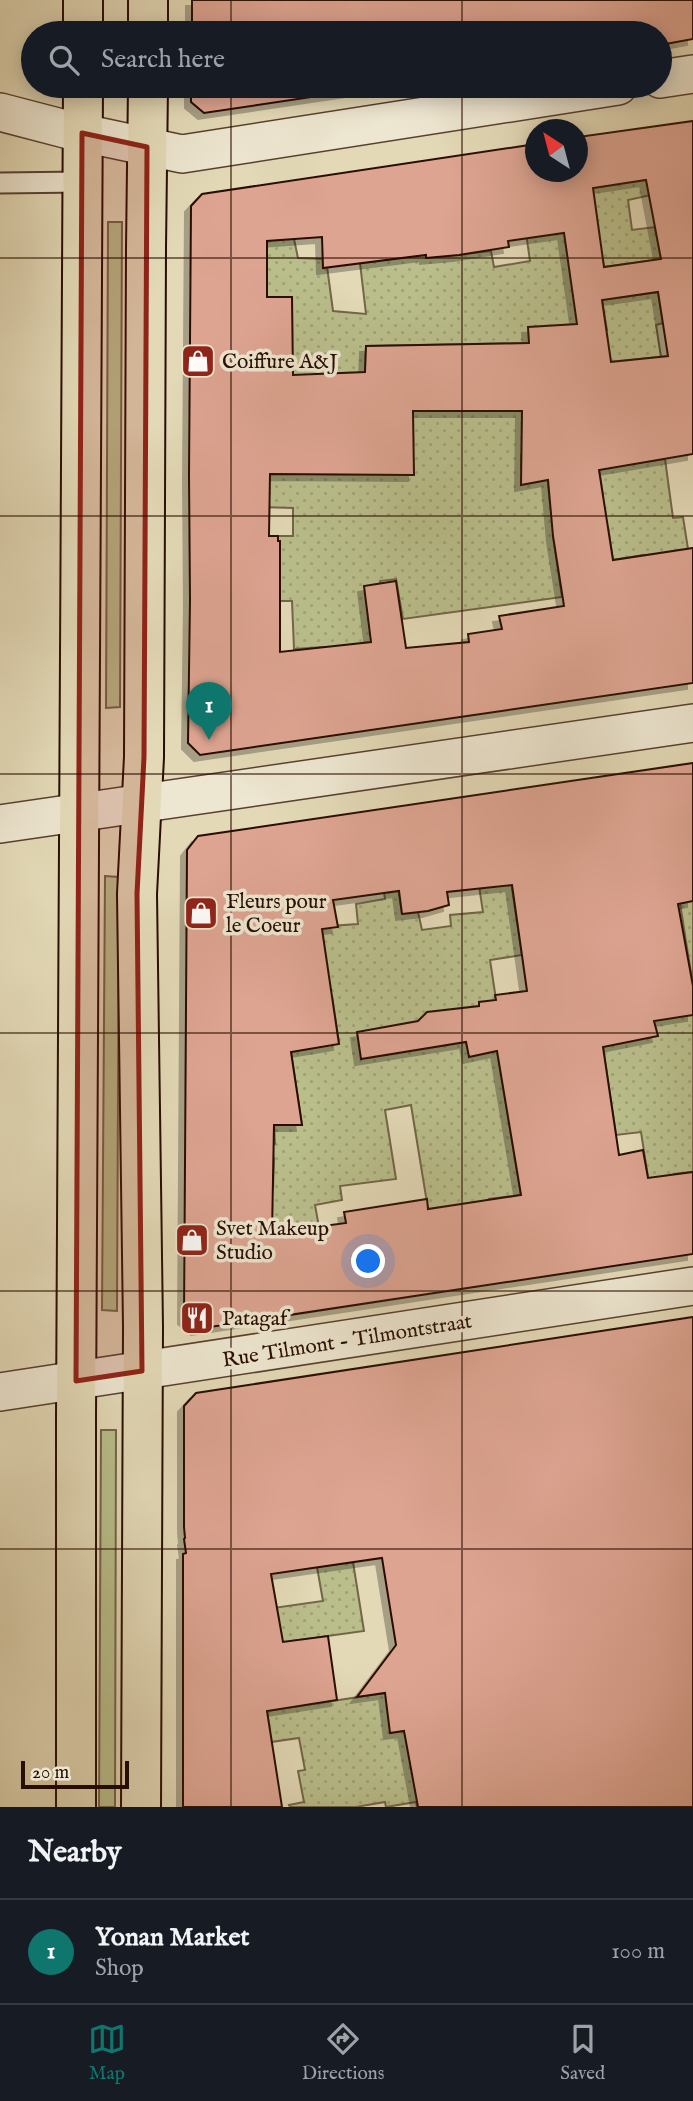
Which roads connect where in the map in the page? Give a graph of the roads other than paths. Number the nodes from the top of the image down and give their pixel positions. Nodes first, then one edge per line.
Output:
1 (83, 0) edge
2 (148, 0) edge
3 (83, 21) edge
4 (148, 21) edge
5 (693, 74) edge
6 (672, 77) edge
7 (83, 98) edge
8 (148, 98) edge
9 (542, 98) edge
10 (0, 112) edge
11 (82, 133) junction
12 (147, 147) junction
13 (82, 182) junction
14 (0, 183) edge
15 (693, 723) edge
16 (142, 803) junction
17 (79, 812) junction
18 (0, 824) edge
19 (693, 1286) edge
20 (142, 1371) junction
21 (76, 1381) junction
22 (0, 1392) edge
23 (76, 1807) edge
24 (141, 1807) edge

1 - 3 main road
2 - 4 main road
5 - 6 street
7 - 11 main road
8 - 12 main road
9 - 12 street
10 - 11 street
11 - 12 street
11 - 13 main road
12 - 16 main road
13 - 14 lane
13 - 17 main road
15 - 16 street
16 - 17 street
16 - 20 main road
17 - 18 street
17 - 21 main road
19 - 20 street, Rue Tilmont - Tilmontstraat
20 - 21 street, Rue Tilmont - Tilmontstraat
20 - 24 main road
21 - 22 street, Rue Tilmont - Tilmontstraat
21 - 23 main road

